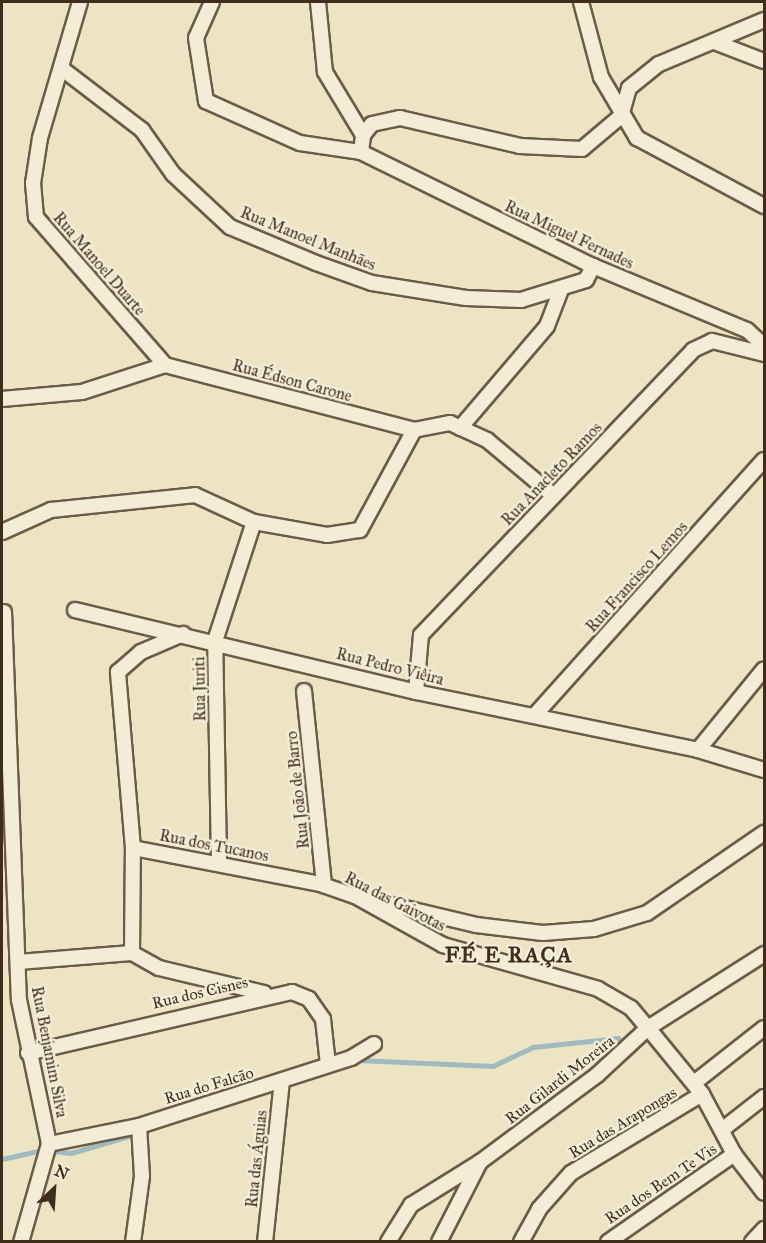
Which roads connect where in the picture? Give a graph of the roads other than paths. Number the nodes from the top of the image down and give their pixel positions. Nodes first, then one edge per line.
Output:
1 (80, 2) edge
2 (212, 2) edge
3 (318, 2) edge
4 (581, 2) edge
5 (765, 20) edge
6 (717, 43) junction
7 (765, 61) edge
8 (61, 68) junction
9 (621, 116) junction
10 (363, 135) junction
11 (361, 152) junction
12 (765, 206) edge
13 (592, 266) junction
14 (561, 289) junction
15 (765, 346) edge
16 (765, 354) edge
17 (165, 365) junction
18 (2, 399) edge
19 (460, 428) junction
20 (414, 430) junction
21 (765, 460) edge
22 (554, 496) junction
23 (254, 522) junction
24 (2, 532) edge
25 (75, 610) dead end
26 (4, 612) dead end
27 (188, 633) junction
28 (215, 641) junction
29 (765, 669) edge
30 (304, 691) dead end
31 (416, 692) junction
32 (534, 716) junction
33 (698, 750) junction
34 (765, 770) edge
35 (765, 833) edge
36 (133, 848) junction
37 (219, 861) junction
38 (324, 885) junction
39 (355, 896) junction
40 (132, 953) junction
41 (765, 954) edge
42 (18, 962) junction
43 (272, 994) junction
44 (648, 1028) junction
45 (765, 1028) edge
46 (374, 1044) dead end
47 (28, 1053) junction
48 (328, 1065) junction
49 (282, 1081) junction
50 (698, 1088) junction
51 (765, 1097) edge
52 (139, 1125) junction
53 (723, 1129) junction
54 (49, 1144) junction
55 (734, 1155) junction
56 (480, 1162) junction
57 (765, 1193) edge
58 (765, 1228) edge
59 (617, 1238) edge
60 (21, 1242) edge
61 (133, 1242) edge
62 (265, 1242) edge
63 (388, 1242) edge
64 (439, 1242) edge
65 (521, 1242) edge
66 (752, 1242) edge

1 - 8 street, Rua Manoel Duarte
2 - 11 street, Rua Miguel Fernades
3 - 10 street
4 - 9 street
5 - 6 street
6 - 7 street
6 - 9 street
8 - 14 street, Rua Manoel Manhães
8 - 17 street, Rua Manoel Duarte
9 - 10 street
9 - 12 street
10 - 11 street
11 - 13 street, Rua Miguel Fernades
13 - 14 street, Rua Manoel Manhães
13 - 15 street, Rua Miguel Fernades
14 - 19 street
16 - 22 street, Rua Anacleto Ramos
17 - 18 street
17 - 20 street, Rua Édson Carone
19 - 20 street, Rua Édson Carone
19 - 22 street, Rua Édson Carone
20 - 23 street
21 - 32 street, Rua Francisco Lemos
22 - 31 street, Rua Anacleto Ramos
23 - 24 street
23 - 28 street, Rua Juriti
25 - 27 street, Rua Pedro Viêira
26 - 42 street, Rua Benjamim Silva
27 - 28 street, Rua Pedro Viêira
27 - 36 street
28 - 31 street, Rua Pedro Viêira
28 - 37 street, Rua Juriti
29 - 33 street
30 - 38 street, Rua João de Barro
31 - 32 street, Rua Pedro Viêira
32 - 33 street, Rua Pedro Viêira
33 - 34 street, Rua Pedro Viêira
35 - 39 street
36 - 37 street, Rua dos Tucanos
36 - 40 street
37 - 38 street, Rua dos Tucanos
38 - 39 street, Rua das Gaivotas
39 - 44 street, Rua das Gaivotas
40 - 42 street
40 - 43 street
41 - 44 street, Rua Gilardi Moreira
42 - 47 street, Rua Benjamim Silva
43 - 47 street, Rua dos Cisnes
43 - 48 street, Rua dos Cisnes
44 - 50 street, Rua das Arapongas
44 - 56 street, Rua Gilardi Moreira
45 - 50 street
46 - 48 street, Rua do Falcão
47 - 54 street, Rua Benjamim Silva
48 - 49 street, Rua do Falcão
49 - 52 street, Rua do Falcão
49 - 62 street, Rua das Águias
50 - 53 street, Rua das Arapongas
50 - 65 street, Rua das Arapongas
51 - 53 street
52 - 54 street, Rua do Falcão
52 - 61 street
53 - 55 street, Rua das Arapongas
54 - 60 street, Rua Benjamim Silva
55 - 57 street, Rua das Arapongas
55 - 59 street, Rua dos Bem Te Vis
56 - 63 street
56 - 64 street, Rua Gilardi Moreira
58 - 66 street

